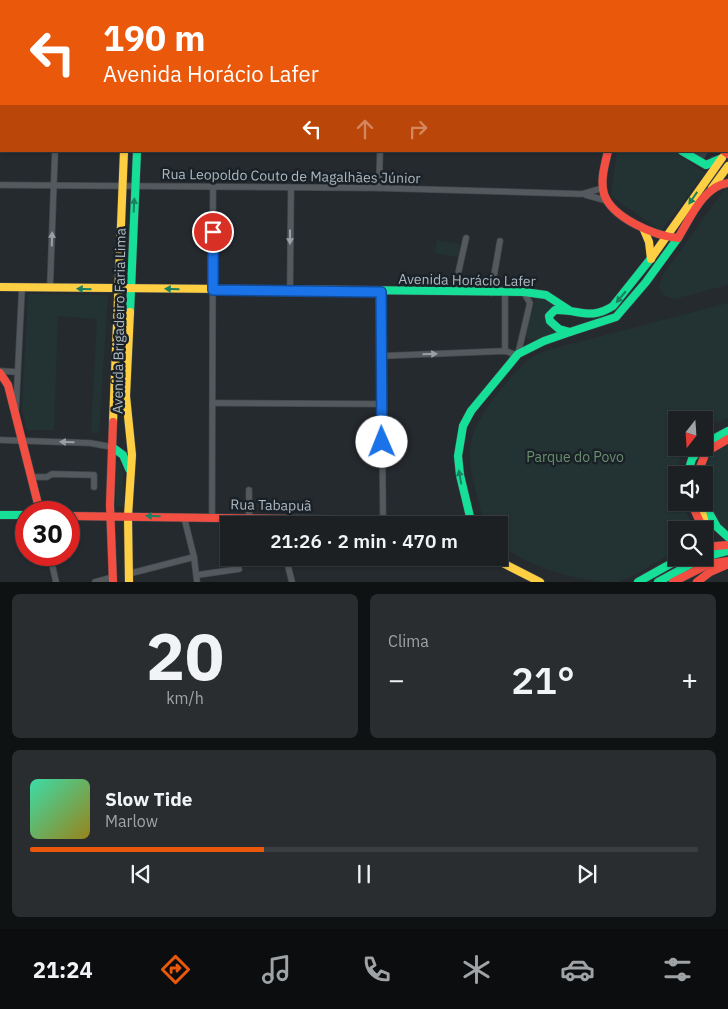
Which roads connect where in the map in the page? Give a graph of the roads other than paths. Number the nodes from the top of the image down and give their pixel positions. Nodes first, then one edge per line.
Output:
1 (56, 152) edge
2 (124, 152) edge
3 (138, 152) edge
4 (380, 152) edge
5 (608, 152) edge
6 (684, 152) edge
7 (725, 153) edge
8 (728, 167) edge
9 (728, 183) edge
10 (0, 185) edge
11 (54, 185) junction
12 (122, 186) junction
13 (135, 187) junction
14 (213, 188) junction
15 (290, 188) junction
16 (379, 188) junction
17 (603, 188) junction
18 (710, 190) junction
19 (582, 194) junction
20 (608, 201) junction
21 (644, 230) junction
22 (665, 237) junction
23 (466, 238) dead end
24 (678, 238) junction
25 (500, 241) dead end
26 (651, 259) junction
27 (0, 287) edge
28 (22, 287) junction
29 (50, 288) junction
30 (117, 289) junction
31 (131, 289) junction
32 (213, 290) junction
33 (290, 291) junction
34 (381, 292) junction
35 (454, 292) junction
36 (504, 292) junction
37 (524, 292) junction
38 (491, 293) junction
39 (569, 310) junction
40 (570, 332) junction
41 (505, 351) junction
42 (518, 354) junction
43 (381, 356) junction
44 (0, 372) edge
45 (17, 372) junction
46 (213, 403) junction
47 (381, 404) junction
48 (16, 414) junction
49 (113, 425) junction
50 (130, 430) junction
51 (728, 431) edge
52 (728, 439) edge
53 (0, 440) edge
54 (22, 440) junction
55 (713, 440) edge
56 (112, 447) junction
57 (701, 466) edge
58 (131, 475) junction
59 (31, 477) junction
60 (94, 487) dead end
61 (249, 490) dead end
62 (37, 501) edge
63 (708, 511) edge
64 (0, 515) edge
65 (15, 515) edge
66 (80, 516) edge
67 (110, 516) junction
68 (128, 516) junction
69 (249, 516) edge
70 (383, 516) edge
71 (470, 516) edge
72 (184, 517) junction
73 (212, 517) junction
74 (220, 517) edge
75 (728, 537) edge
76 (728, 545) edge
77 (713, 546) edge
78 (728, 551) edge
79 (713, 555) edge
80 (194, 557) junction
81 (728, 563) edge
82 (668, 565) edge
83 (52, 566) edge
84 (288, 566) edge
85 (508, 566) edge
86 (677, 566) edge
87 (687, 566) edge
88 (239, 569) dead end
89 (695, 570) junction
90 (129, 578) edge
91 (197, 578) edge
92 (113, 579) edge
93 (56, 582) edge
94 (95, 582) edge
95 (292, 582) edge
96 (540, 582) edge
97 (638, 582) edge
98 (648, 582) edge
99 (658, 582) edge
100 (667, 582) edge
101 (673, 582) edge
102 (697, 582) edge

1 - 11 street
2 - 12 main road, Avenida Brigadeiro Faria Lima
3 - 13 main road, Avenida Brigadeiro Faria Lima
4 - 16 street
5 - 17 main road
6 - 7 main road
7 -> 22 main road
8 - 18 main road
9 - 18 main road
10 - 11 street, Rua Leopoldo Couto de Magalhães Júnior
11 - 12 street, Rua Leopoldo Couto de Magalhães Júnior
29 -> 11 street
12 - 13 street, Rua Leopoldo Couto de Magalhães Júnior
12 - 30 main road, Avenida Brigadeiro Faria Lima
13 - 14 street, Rua Leopoldo Couto de Magalhães Júnior
31 -> 13 main road, Avenida Brigadeiro Faria Lima
14 - 15 street, Rua Leopoldo Couto de Magalhães Júnior
14 - 32 street
15 - 16 street, Rua Leopoldo Couto de Magalhães Júnior
15 -> 33 street
16 - 19 street, Rua Leopoldo Couto de Magalhães Júnior
17 - 19 street, Rua Leopoldo Couto de Magalhães Júnior
17 - 20 main road
18 - 24 main road
19 - 20 street, Rua Leopoldo Couto de Magalhães Júnior
20 - 21 main road
21 - 22 main road
21 - 26 main road
22 - 24 main road
22 - 26 main road
23 - 35 street
24 - 40 main road
25 - 38 street
26 -> 39 main road
27 - 28 main road, Avenida Horácio Lafer
28 - 29 main road, Avenida Horácio Lafer
28 - 45 street
30 -> 29 main road, Avenida Horácio Lafer
30 - 31 main road, Avenida Horácio Lafer
30 - 49 main road, Avenida Brigadeiro Faria Lima
32 -> 31 main road, Avenida Horácio Lafer
31 - 50 main road, Avenida Brigadeiro Faria Lima
32 - 33 main road, Avenida Horácio Lafer
32 - 46 street
33 - 34 main road, Avenida Horácio Lafer
34 - 35 main road, Avenida Horácio Lafer
34 - 43 street
35 - 38 main road, Avenida Horácio Lafer
36 - 37 main road, Avenida Horácio Lafer
36 - 38 main road, Avenida Horácio Lafer
36 - 41 street
37 - 39 main road, Avenida Horácio Lafer
37 - 42 street
39 - 40 main road
40 - 42 main road
41 - 42 street
43 -> 41 street
71 -> 42 main road
43 - 47 street
44 - 45 street
44 - 48 main road
45 - 48 street
46 - 47 street
46 - 73 street
47 - 70 street
48 - 54 main road
49 - 50 main road
49 - 56 main road, Avenida Brigadeiro Faria Lima
50 - 58 main road, Avenida Brigadeiro Faria Lima
51 - 55 main road
52 - 57 main road
53 - 54 street
56 -> 54 street
54 - 59 main road
56 - 58 main road
56 - 67 main road, Avenida Brigadeiro Faria Lima
58 - 68 main road, Avenida Brigadeiro Faria Lima
59 - 60 street
59 - 62 main road
61 - 69 street
63 - 75 main road
64 - 65 main road
66 - 67 main road, Rua Tabapuã
67 - 68 main road, Rua Tabapuã
67 - 92 main road, Avenida Brigadeiro Faria Lima
72 -> 68 main road, Rua Tabapuã
68 - 90 main road, Avenida Brigadeiro Faria Lima
72 - 73 main road, Rua Tabapuã
72 - 80 street
73 - 74 main road, Rua Tabapuã
76 - 77 main road
78 - 79 main road
80 - 90 street
80 - 91 street
81 - 89 main road
81 - 102 main road
82 - 97 main road
83 - 93 street
84 - 95 street
85 - 96 main road
86 - 98 main road
87 - 99 main road
88 - 91 street
89 - 100 main road
89 - 101 main road
92 - 94 street

